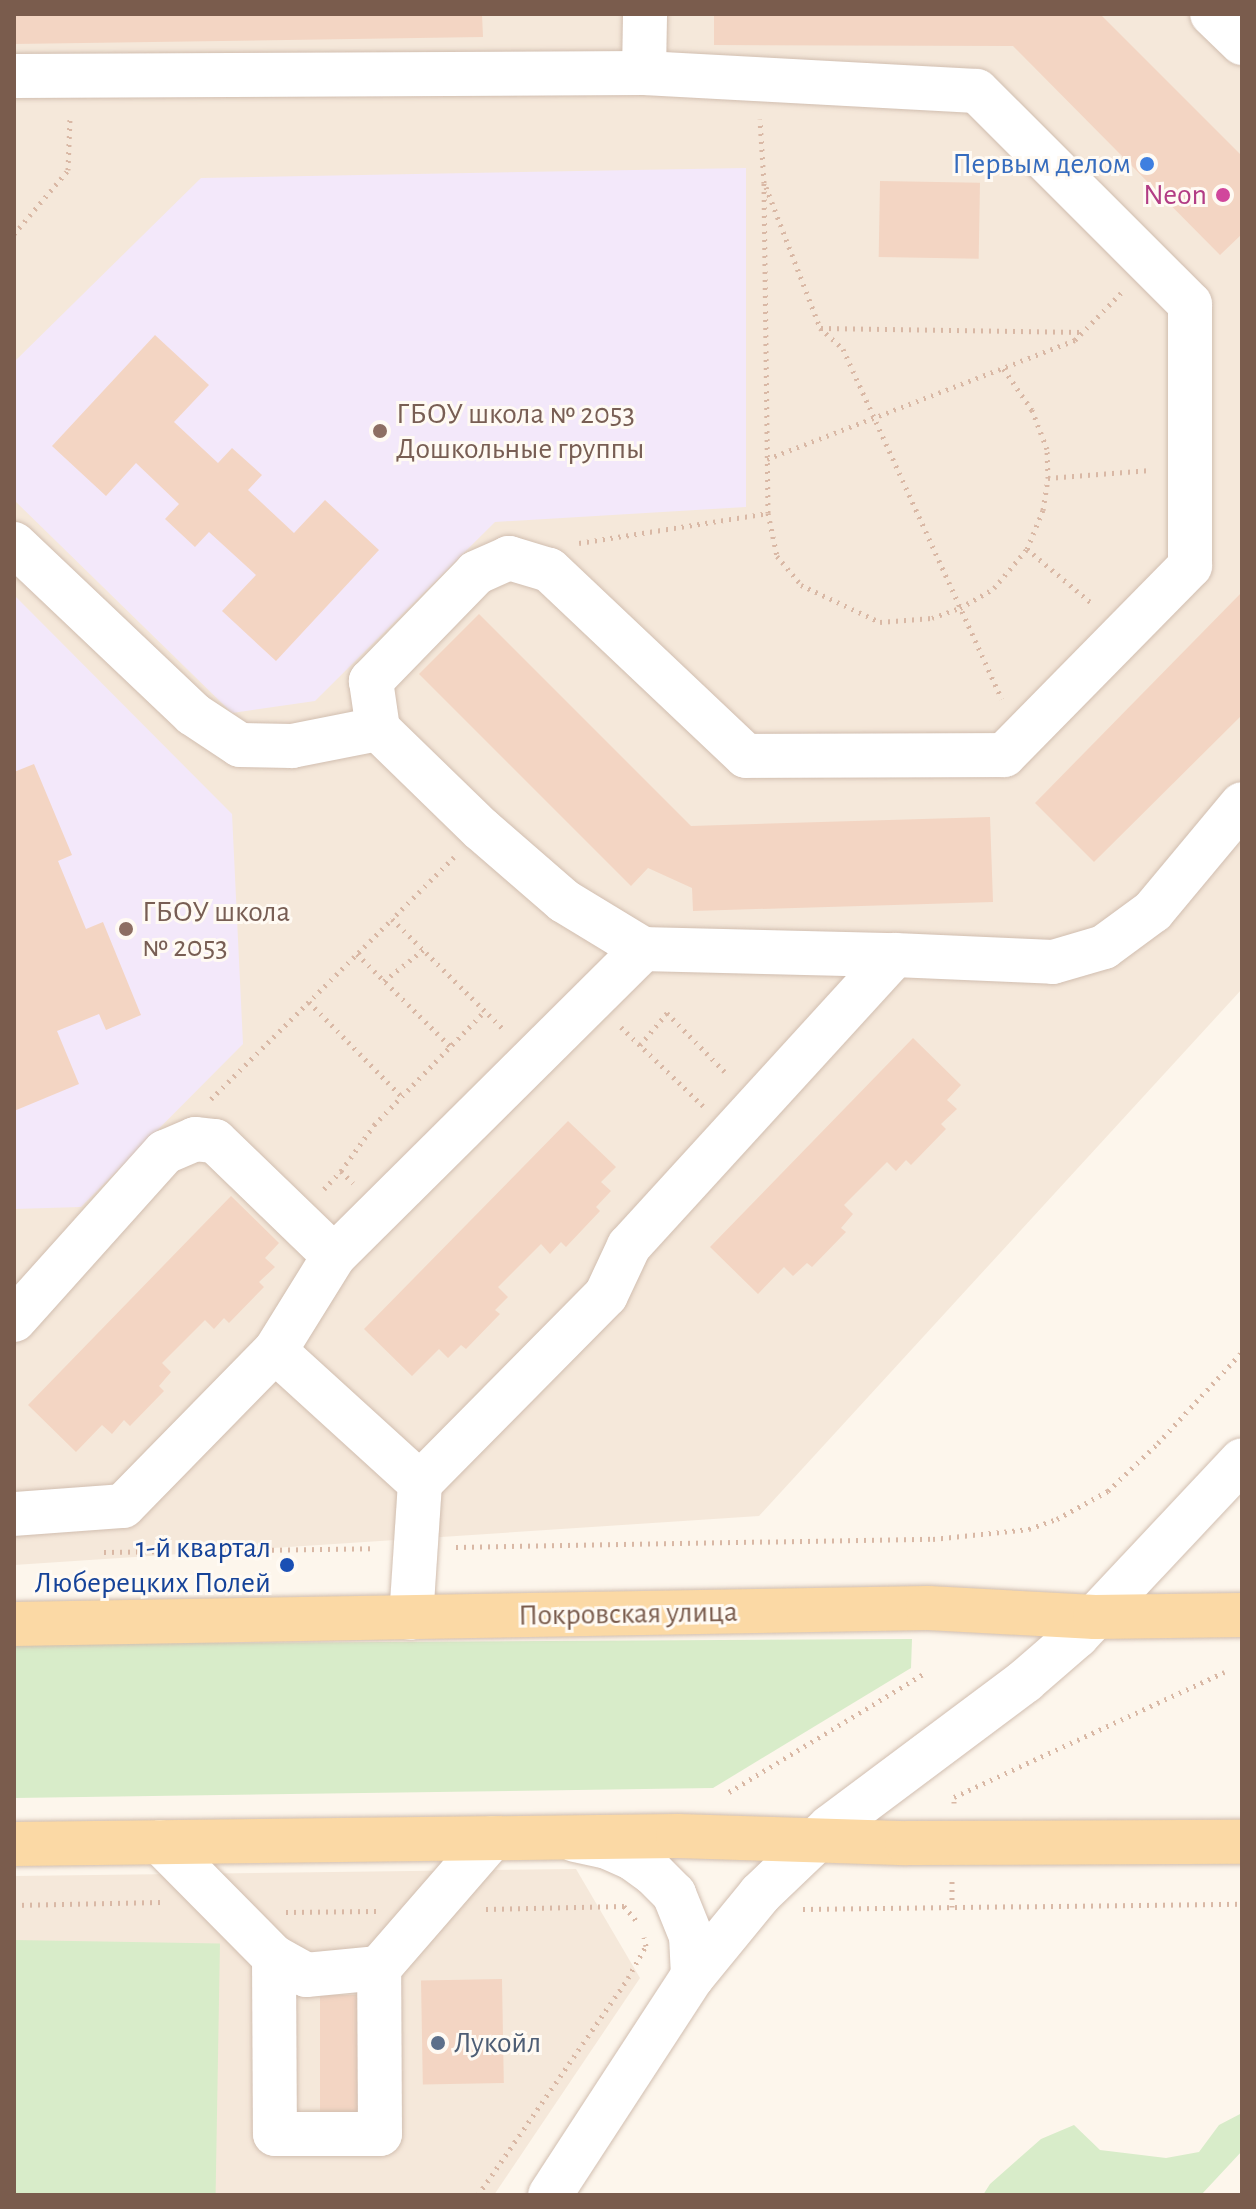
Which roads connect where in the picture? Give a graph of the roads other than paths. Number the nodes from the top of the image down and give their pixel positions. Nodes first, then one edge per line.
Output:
1 (645, 14) edge
2 (1212, 14) edge
3 (1242, 43) edge
4 (644, 73) junction
5 (14, 76) edge
6 (14, 544) edge
7 (378, 729) junction
8 (1242, 804) edge
9 (643, 949) junction
10 (895, 955) junction
11 (334, 1256) junction
12 (14, 1320) edge
13 (275, 1351) junction
14 (1242, 1460) edge
15 (420, 1483) junction
16 (14, 1514) edge
17 (1242, 1615) edge
18 (1095, 1617) junction
19 (411, 1618) junction
20 (14, 1624) edge
21 (492, 1838) junction
22 (565, 1838) junction
23 (815, 1840) junction
24 (160, 1842) junction
25 (1242, 1842) edge
26 (14, 1844) edge
27 (274, 1957) junction
28 (379, 1968) junction
29 (693, 1976) junction
30 (550, 2195) edge

1 - 4 street
2 - 3 street
4 - 5 street
4 - 7 street
6 - 7 street
7 - 9 street
8 - 10 street
9 - 10 street
9 - 11 street
10 - 15 street
11 - 12 street
11 - 13 street
13 - 15 street
13 - 16 street
14 - 18 street
15 - 19 street
17 - 18 main road, Покровская улица
18 - 19 main road, Покровская улица
18 - 23 street
19 - 20 main road, Покровская улица
21 - 22 main road
21 - 24 main road
21 - 28 street
22 - 23 main road
22 - 29 street
23 - 25 main road
23 - 29 street
24 - 26 main road
24 - 27 street
27 - 28 street
27 - 28 street
29 - 30 street

